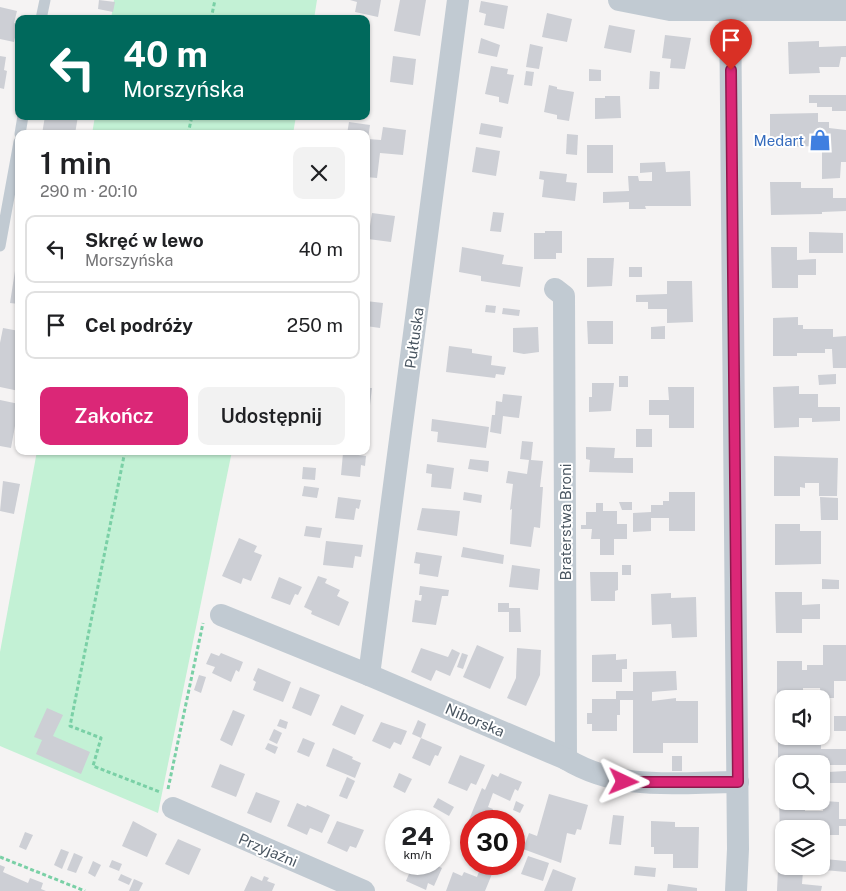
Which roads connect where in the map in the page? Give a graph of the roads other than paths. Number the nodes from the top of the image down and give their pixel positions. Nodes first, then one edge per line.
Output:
1 (44, 0) edge
2 (458, 0) edge
3 (619, 0) edge
4 (730, 5) edge
5 (846, 10) edge
6 (42, 15) edge
7 (15, 164) edge
8 (0, 246) edge
9 (556, 290) dead end
10 (221, 615) road end
11 (369, 675) junction
12 (566, 759) junction
13 (738, 782) junction
14 (169, 804) road end
15 (364, 891) edge
16 (736, 891) edge

1 - 6 lane
2 - 11 street, Pułtuska
3 - 4 street
4 - 5 street
4 - 13 street
7 - 8 lane
9 - 12 street, Braterstwa Broni
10 - 11 street, Niborska
11 - 12 street, Niborska
12 - 13 street, Niborska
13 - 16 street
14 - 15 street, Przyjaźni

